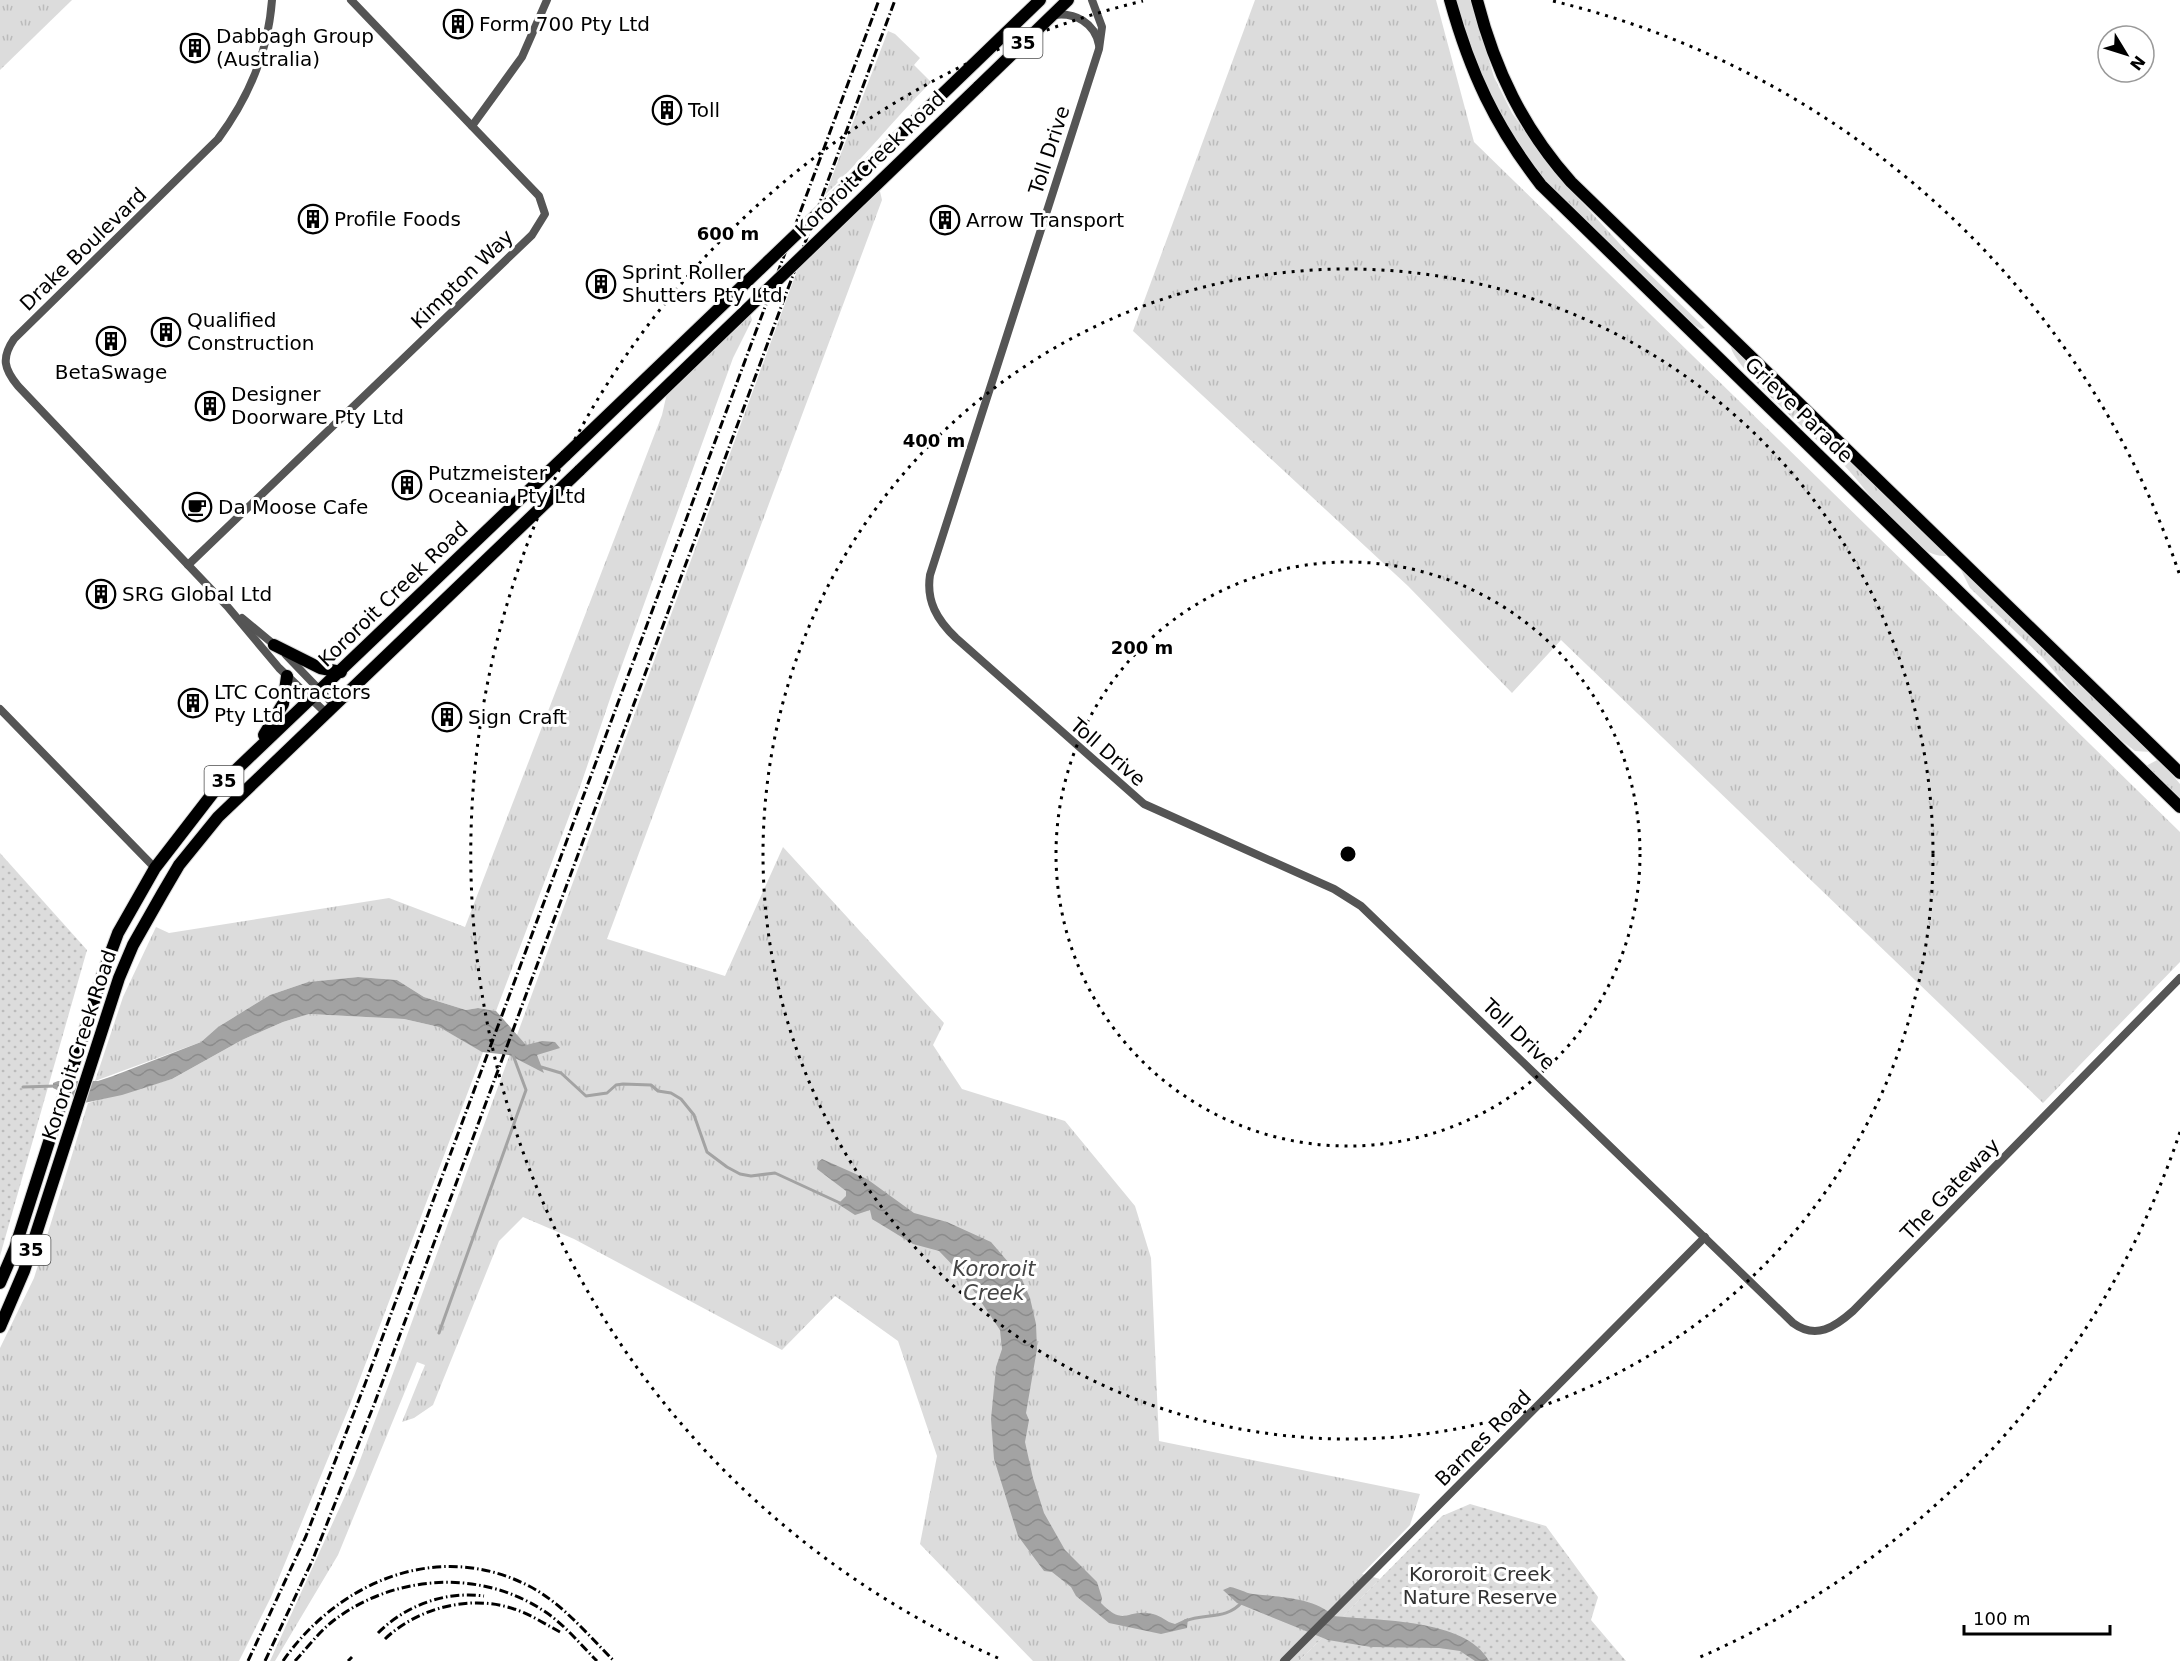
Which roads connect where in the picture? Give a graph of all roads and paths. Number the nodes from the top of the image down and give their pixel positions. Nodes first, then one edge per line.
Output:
1 (272, 0) edge
2 (351, 0) edge
3 (547, 0) edge
4 (1040, 0) edge
5 (1068, 0) edge
6 (1092, 0) edge
7 (1450, 0) edge
8 (1477, 0) edge
9 (1046, 22) junction
10 (1100, 49) junction
11 (472, 126) junction
12 (188, 566) junction
13 (227, 606) junction
14 (274, 645) junction
15 (340, 672) junction
16 (287, 676) junction
17 (320, 690) junction
18 (310, 699) junction
19 (0, 709) edge
20 (331, 709) junction
21 (243, 762) junction
22 (2180, 773) edge
23 (2180, 807) edge
24 (155, 868) junction
25 (2180, 978) edge
26 (1705, 1237) junction
27 (1731, 1261) joint
28 (0, 1283) edge
29 (0, 1327) edge
30 (1284, 1661) edge

1 - 12 street, Drake Boulevard
2 - 11 street, Kimpton Way
3 - 11 street
4 - 15 main road, Kororoit Creek Road / 35, bridge
5 - 9 main road, Kororoit Creek Road / 35
6 - 10 street, Toll Drive
7 - 23 main road, Grieve Parade
8 - 22 main road, Grieve Parade
9 - 10 street
9 - 20 main road, Kororoit Creek Road / 35, bridge
10 - 26 street, Toll Drive
11 - 12 street, Kimpton Way
12 - 13 street, Drake Boulevard
13 - 14 street, Drake Boulevard
13 - 16 street, Drake Boulevard
14 - 15 main road
14 - 17 street, Drake Boulevard
15 - 17 main road, Kororoit Creek Road / 35
16 - 18 street, Drake Boulevard
16 - 21 main road
17 - 18 main road, Kororoit Creek Road / 35
17 - 20 street, Drake Boulevard
18 - 20 street, Drake Boulevard
18 - 21 main road, Kororoit Creek Road / 35
19 - 24 street
20 - 29 main road, Kororoit Creek Road / 35
21 - 24 main road, Kororoit Creek Road / 35
24 - 28 main road, Kororoit Creek Road / 35
25 - 27 street, The Gateway
26 - 27 street, Toll Drive
26 - 30 street, Barnes Road

